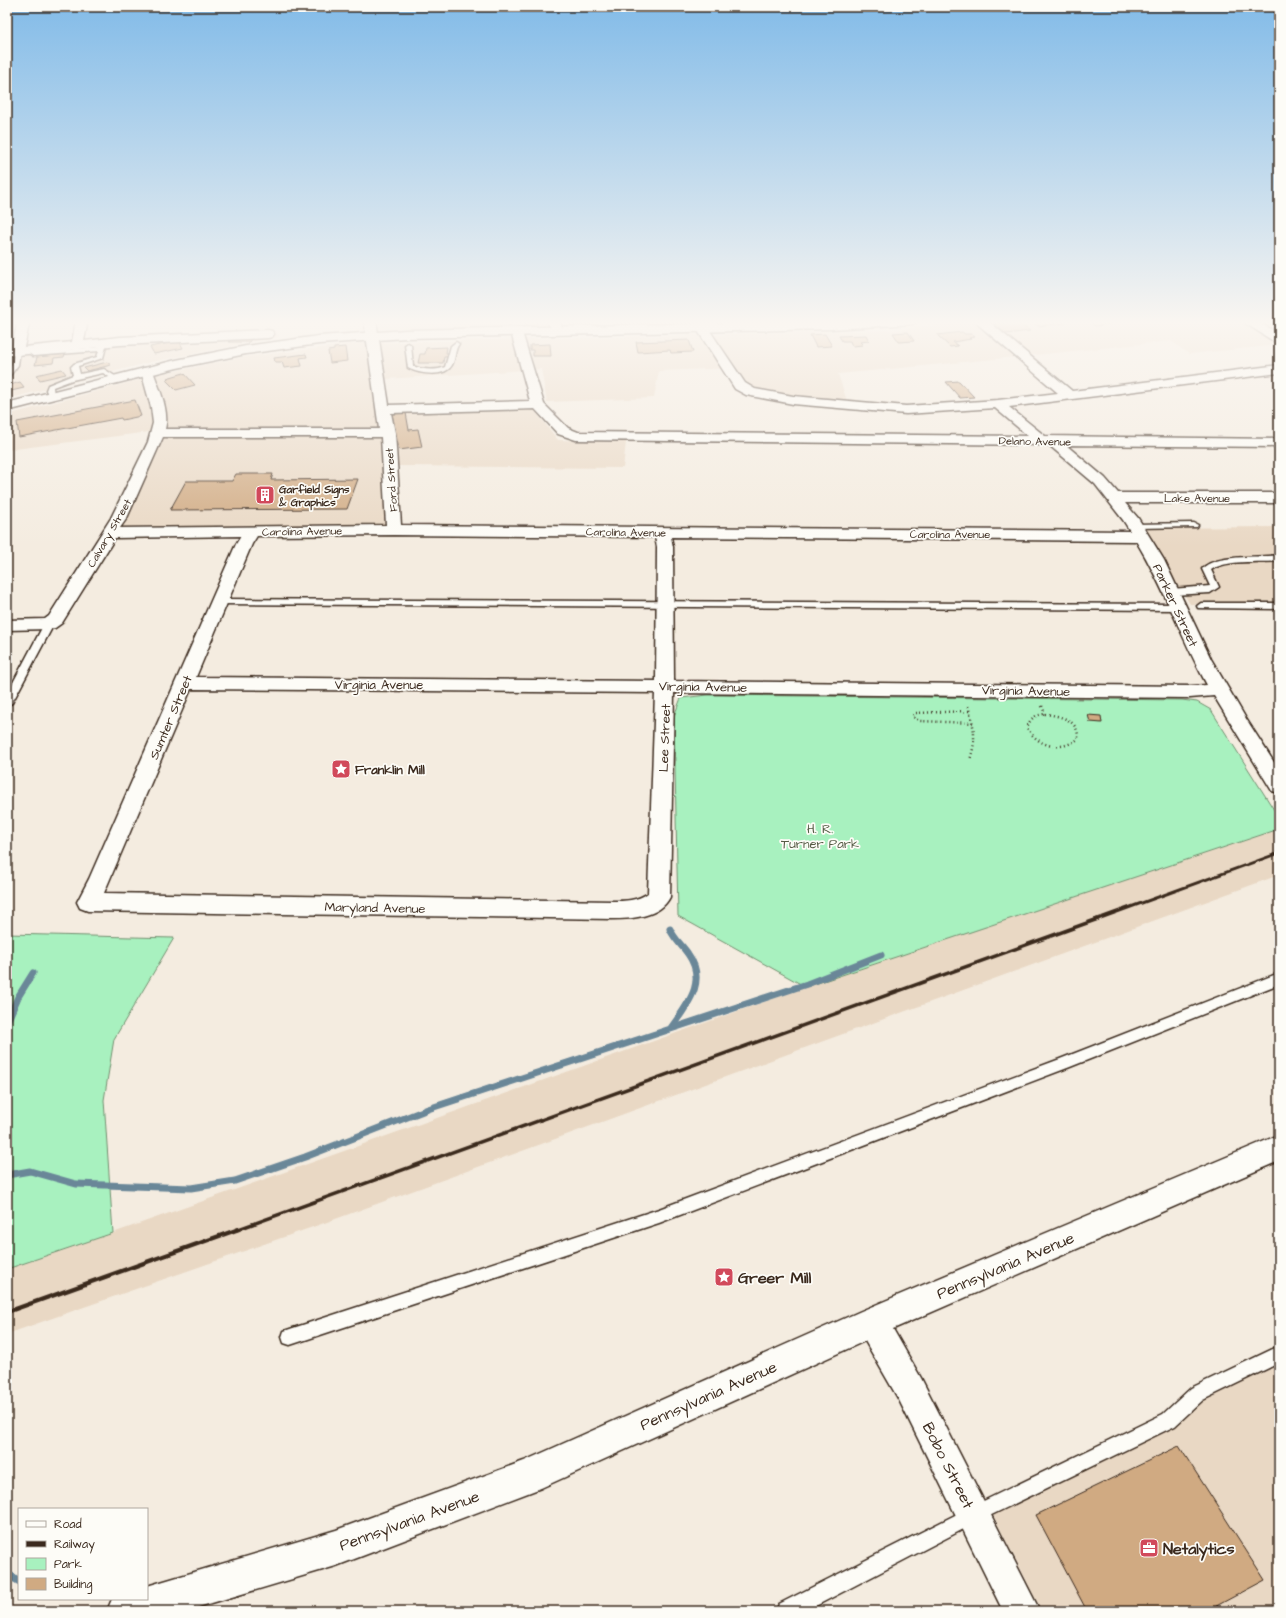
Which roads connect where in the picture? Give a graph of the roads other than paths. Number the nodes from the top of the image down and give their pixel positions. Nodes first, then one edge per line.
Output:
1 (51, 396) edge
2 (154, 396) edge
3 (382, 396) edge
4 (535, 396) edge
5 (769, 396) edge
6 (1065, 396) edge
7 (998, 404) junction
8 (538, 405) junction
9 (7, 407) edge
10 (384, 409) junction
11 (158, 433) junction
12 (388, 433) junction
13 (1047, 441) junction
14 (1279, 443) edge
15 (1115, 498) junction
16 (1279, 498) edge
17 (1194, 526) dead end
18 (394, 530) junction
19 (1138, 531) junction
20 (252, 532) junction
21 (662, 532) junction
22 (110, 534) junction
23 (1279, 558) edge
24 (1174, 599) junction
25 (220, 602) junction
26 (665, 605) junction
27 (1201, 606) dead end
28 (1279, 606) edge
29 (49, 624) junction
30 (7, 625) edge
31 (185, 682) junction
32 (665, 686) junction
33 (1220, 690) junction
34 (7, 703) edge
35 (1279, 786) edge
36 (659, 897) joint
37 (88, 902) joint
38 (1279, 978) edge
39 (1279, 1148) edge
40 (872, 1322) junction
41 (290, 1337) dead end
42 (1279, 1354) edge
43 (974, 1515) junction
44 (125, 1611) edge
45 (786, 1611) edge
46 (1022, 1611) edge

1 - 9 main road
2 - 11 street, Calvary Street
3 - 10 street, Ford Street
4 - 8 street
5 - 7 street
6 - 7 street
7 - 13 street, Parker Street
8 - 10 street
8 - 13 street, Delano Avenue
10 - 12 street, Ford Street
11 - 12 street
11 - 22 street, Calvary Street
12 - 18 street, Ford Street
13 - 14 street, Delano Avenue
13 - 15 street, Parker Street
15 - 16 street, Lake Avenue
15 - 19 street, Parker Street
17 - 19 lane
18 - 20 street, Carolina Avenue
18 - 21 street, Carolina Avenue
19 - 21 street, Carolina Avenue
19 - 24 street, Parker Street
20 - 22 street, Carolina Avenue
20 - 25 street, Sumter Street
21 - 26 street, Lee Street
22 - 29 street, Calvary Street
23 - 24 lane
24 - 26 lane
24 - 33 street, Parker Street
25 - 26 lane
25 - 31 street, Sumter Street
26 - 32 street, Lee Street
27 - 28 lane
29 - 30 street
29 - 34 lane
31 - 32 street, Virginia Avenue
31 - 37 street, Sumter Street
32 - 33 street, Virginia Avenue
32 - 36 street, Lee Street
33 - 35 street, Parker Street
36 - 37 street, Maryland Avenue
38 - 41 lane
39 - 40 street, Pennsylvania Avenue
40 - 43 street, Bobo Street
40 - 44 street, Pennsylvania Avenue
42 - 43 lane
43 - 45 lane
43 - 46 street, Bobo Street

